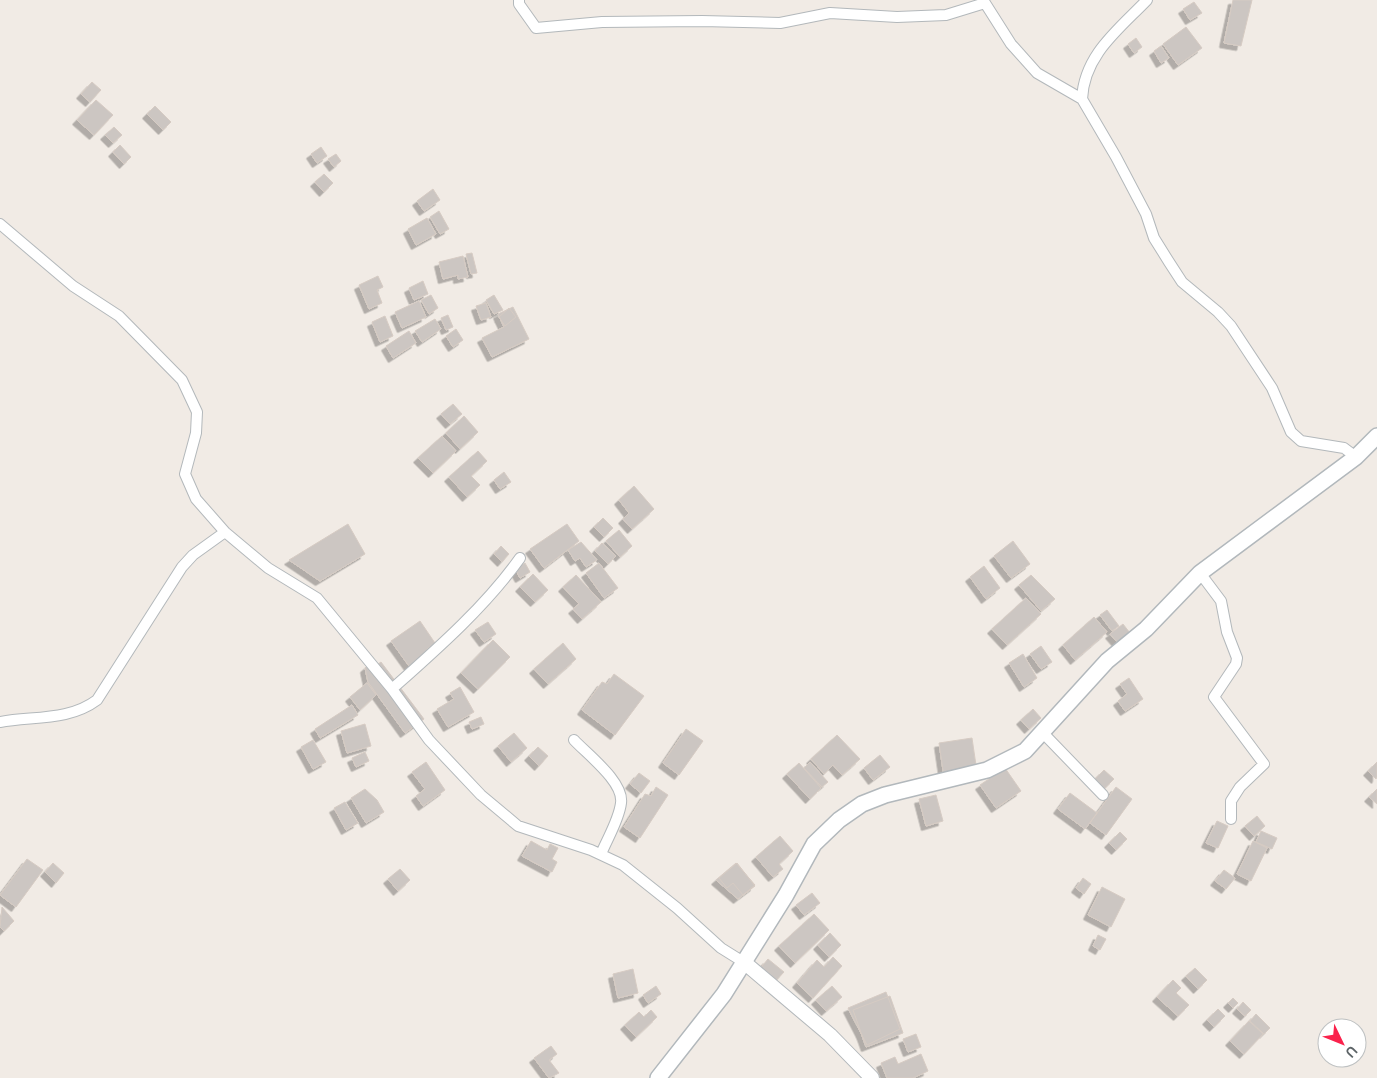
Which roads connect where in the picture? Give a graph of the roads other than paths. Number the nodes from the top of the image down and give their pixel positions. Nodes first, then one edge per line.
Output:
1 (519, 0) edge
2 (1147, 0) edge
3 (1082, 99) junction
4 (0, 224) edge
5 (1377, 436) edge
6 (1356, 457) junction
7 (225, 532) junction
8 (520, 558) dead end
9 (1200, 574) junction
10 (392, 689) junction
11 (0, 722) edge
12 (1043, 734) junction
13 (574, 740) dead end
14 (1103, 795) dead end
15 (1231, 819) dead end
16 (601, 854) junction
17 (746, 963) junction
18 (658, 1078) edge
19 (872, 1078) edge

1 - 3 street
2 - 3 street
3 - 6 street
4 - 7 street
5 - 6 main road
6 - 9 main road
7 - 10 street
7 - 11 street
8 - 10 street
9 - 12 main road
9 - 15 street
10 - 16 street
12 - 14 street
12 - 17 main road
13 - 16 street
16 - 17 street
17 - 18 main road
17 - 19 street

